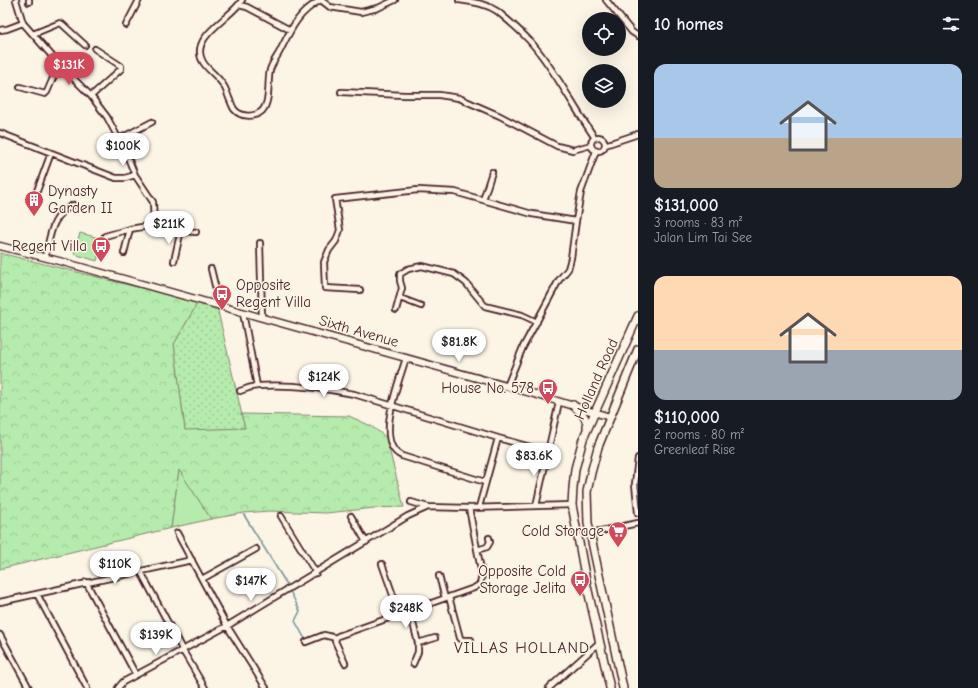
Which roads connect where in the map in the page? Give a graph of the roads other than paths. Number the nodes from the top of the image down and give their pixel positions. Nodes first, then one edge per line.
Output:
1 (16, 0) edge
2 (139, 0) edge
3 (242, 0) edge
4 (321, 0) edge
5 (395, 0) edge
6 (459, 0) edge
7 (606, 0) edge
8 (239, 5) junction
9 (23, 23) junction
10 (126, 25) dead end
11 (0, 30) edge
12 (290, 30) junction
13 (33, 34) junction
14 (638, 36) edge
15 (85, 45) dead end
16 (95, 49) dead end
17 (59, 64) junction
18 (20, 87) dead end
19 (341, 92) dead end
20 (91, 96) junction
21 (152, 122) dead end
22 (0, 133) edge
23 (638, 134) edge
24 (594, 138) junction
25 (119, 139) junction
26 (605, 145) junction
27 (591, 146) junction
28 (596, 151) junction
29 (51, 153) junction
30 (492, 172) dead end
31 (135, 175) junction
32 (37, 191) dead end
33 (483, 200) junction
34 (73, 204) dead end
35 (576, 221) junction
36 (154, 225) junction
37 (130, 229) junction
38 (181, 230) junction
39 (196, 232) dead end
40 (105, 236) dead end
41 (260, 243) dead end
42 (0, 246) edge
43 (124, 254) dead end
44 (45, 257) junction
45 (174, 261) dead end
46 (212, 269) dead end
47 (360, 290) dead end
48 (400, 298) junction
49 (220, 306) junction
50 (421, 306) dead end
51 (396, 310) dead end
52 (244, 313) junction
53 (638, 316) edge
54 (262, 317) junction
55 (537, 322) junction
56 (638, 349) edge
57 (406, 358) junction
58 (257, 386) junction
59 (507, 386) junction
60 (240, 390) dead end
61 (559, 402) junction
62 (392, 405) junction
63 (573, 405) junction
64 (596, 413) junction
65 (610, 417) junction
66 (587, 429) junction
67 (498, 438) junction
68 (548, 452) junction
69 (638, 458) edge
70 (486, 482) junction
71 (411, 502) dead end
72 (572, 505) junction
73 (536, 506) junction
74 (428, 507) junction
75 (478, 507) junction
76 (469, 508) junction
77 (638, 513) edge
78 (281, 516) dead end
79 (351, 516) dead end
80 (638, 523) edge
81 (177, 533) dead end
82 (590, 535) junction
83 (489, 538) dead end
84 (366, 542) junction
85 (256, 549) dead end
86 (477, 550) junction
87 (582, 558) junction
88 (192, 560) junction
89 (382, 564) dead end
90 (141, 572) junction
91 (316, 573) junction
92 (439, 576) dead end
93 (202, 579) junction
94 (86, 582) junction
95 (37, 594) junction
96 (447, 598) junction
97 (0, 602) edge
98 (410, 611) junction
99 (400, 615) junction
100 (227, 626) junction
101 (0, 634) edge
102 (336, 638) junction
103 (435, 638) dead end
104 (470, 640) dead end
105 (306, 642) dead end
106 (600, 642) junction
107 (418, 643) junction
108 (182, 651) junction
109 (345, 663) dead end
110 (413, 664) dead end
111 (136, 675) junction
112 (29, 688) edge
113 (87, 688) edge
114 (118, 688) edge
115 (205, 688) edge
116 (266, 688) edge
117 (549, 688) edge
118 (610, 688) edge
119 (623, 688) edge

1 - 9 street
2 - 10 street
3 - 8 street
4 - 5 street
4 - 12 street
6 - 24 street
7 - 14 street
8 - 12 street
8 - 12 street
9 - 11 street
9 - 13 street
13 - 15 street
13 - 17 street
16 - 20 street
17 - 18 street
17 - 20 street
19 - 27 street
20 - 25 street
21 - 25 street
22 - 29 street
23 - 26 street
24 - 26 street
24 - 27 street
25 - 31 street
26 - 28 street
27 - 28 street
28 - 35 street
29 - 31 street
29 - 32 street
30 - 33 street
31 - 36 street
33 - 35 street
33 - 47 street
34 - 44 street
35 - 55 street
36 - 37 street
36 - 38 street
37 - 40 street
37 - 43 street
38 - 39 street
38 - 45 street
41 - 54 street
42 - 44 main road, Sixth Avenue
44 - 49 main road, Sixth Avenue
46 - 49 street
48 - 50 street
48 - 51 street
48 - 55 street
49 - 52 main road, Sixth Avenue
52 - 54 main road, Sixth Avenue
52 - 58 street
53 - 64 main road, Holland Road
54 - 57 main road, Sixth Avenue
55 - 59 street
56 - 65 main road, Holland Road
57 - 59 main road, Sixth Avenue
57 - 62 street
58 - 60 street
58 - 62 street
59 - 61 main road, Sixth Avenue
61 - 63 main road, Sixth Avenue
61 - 68 street
62 - 67 street
62 - 70 street
63 - 64 main road, Sixth Avenue
63 - 66 main road
64 - 65 main road, Sixth Avenue
64 - 66 main road, Holland Road
65 - 82 main road, Holland Road
66 - 72 main road, Holland Road
67 - 68 street
67 - 70 street
68 - 73 street
69 - 77 street
70 - 75 street
71 - 74 street
72 - 73 street
72 - 87 main road, Holland Road
73 - 75 street
74 - 76 street
74 - 84 street
75 - 76 street
76 - 86 street
78 - 91 street
79 - 84 street
80 - 82 street
81 - 88 street
82 - 87 main road
82 - 119 main road, Holland Road
83 - 86 street
84 - 91 street
85 - 93 street
86 - 96 street
87 - 106 main road, Holland Road
88 - 90 street
88 - 93 street
89 - 99 street
90 - 94 street
90 - 108 street
91 - 100 street
92 - 96 street
93 - 100 street
94 - 95 street
94 - 111 street
95 - 97 street
95 - 113 street
96 - 98 street
96 - 104 street
98 - 99 street
98 - 107 street
99 - 102 street
100 - 108 street
100 - 116 street
101 - 112 street
102 - 105 street
102 - 109 street
103 - 107 street
106 - 117 street
106 - 118 main road, Holland Road
107 - 110 street
108 - 111 street
108 - 115 street
111 - 114 street

